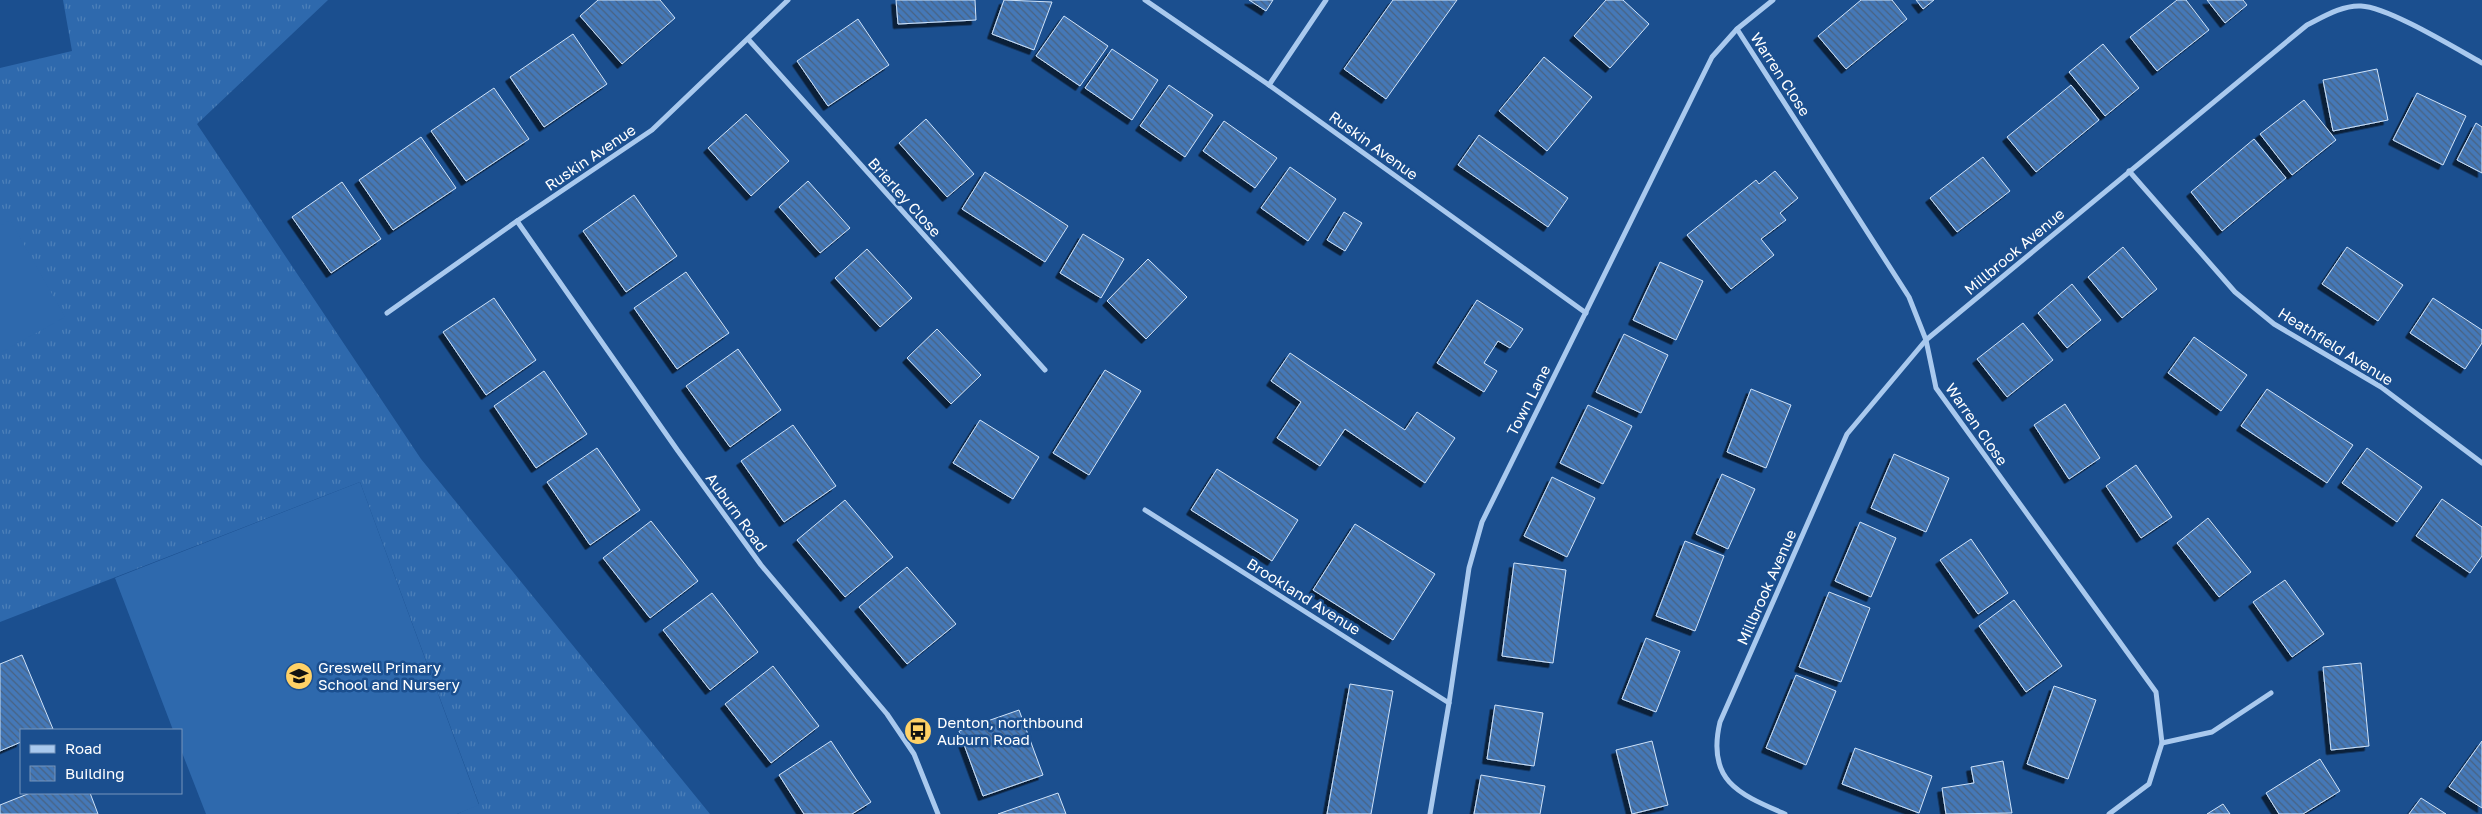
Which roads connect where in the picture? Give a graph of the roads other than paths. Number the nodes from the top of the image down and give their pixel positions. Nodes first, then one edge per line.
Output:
1 (788, 0) edge
2 (1145, 0) edge
3 (1326, 0) edge
4 (1773, 0) edge
5 (1737, 29) junction
6 (748, 39) junction
7 (2482, 62) edge
8 (1269, 85) junction
9 (2129, 171) junction
10 (517, 221) junction
11 (387, 313) dead end
12 (1586, 313) junction
13 (1926, 340) junction
14 (1046, 370) dead end
15 (2482, 463) edge
16 (1145, 510) dead end
17 (2271, 693) dead end
18 (1449, 703) junction
19 (2162, 743) junction
20 (938, 814) edge
21 (1430, 814) edge
22 (1785, 814) edge
23 (2109, 814) edge

1 - 6 street, Ruskin Avenue
2 - 8 street, Ruskin Avenue
3 - 8 street
4 - 5 street, Town Lane
5 - 12 street, Town Lane
5 - 13 street, Warren Close
6 - 10 street, Ruskin Avenue
6 - 14 street, Brierley Close
7 - 9 street, Millbrook Avenue
8 - 12 street, Ruskin Avenue
9 - 13 street, Millbrook Avenue
9 - 15 street, Heathfield Avenue
10 - 11 street, Ruskin Avenue
10 - 20 street, Auburn Road
12 - 18 street, Town Lane
13 - 19 street, Warren Close
13 - 22 street, Millbrook Avenue
16 - 18 street, Brookland Avenue
17 - 19 street
18 - 21 street, Town Lane
19 - 23 street, Warren Close

